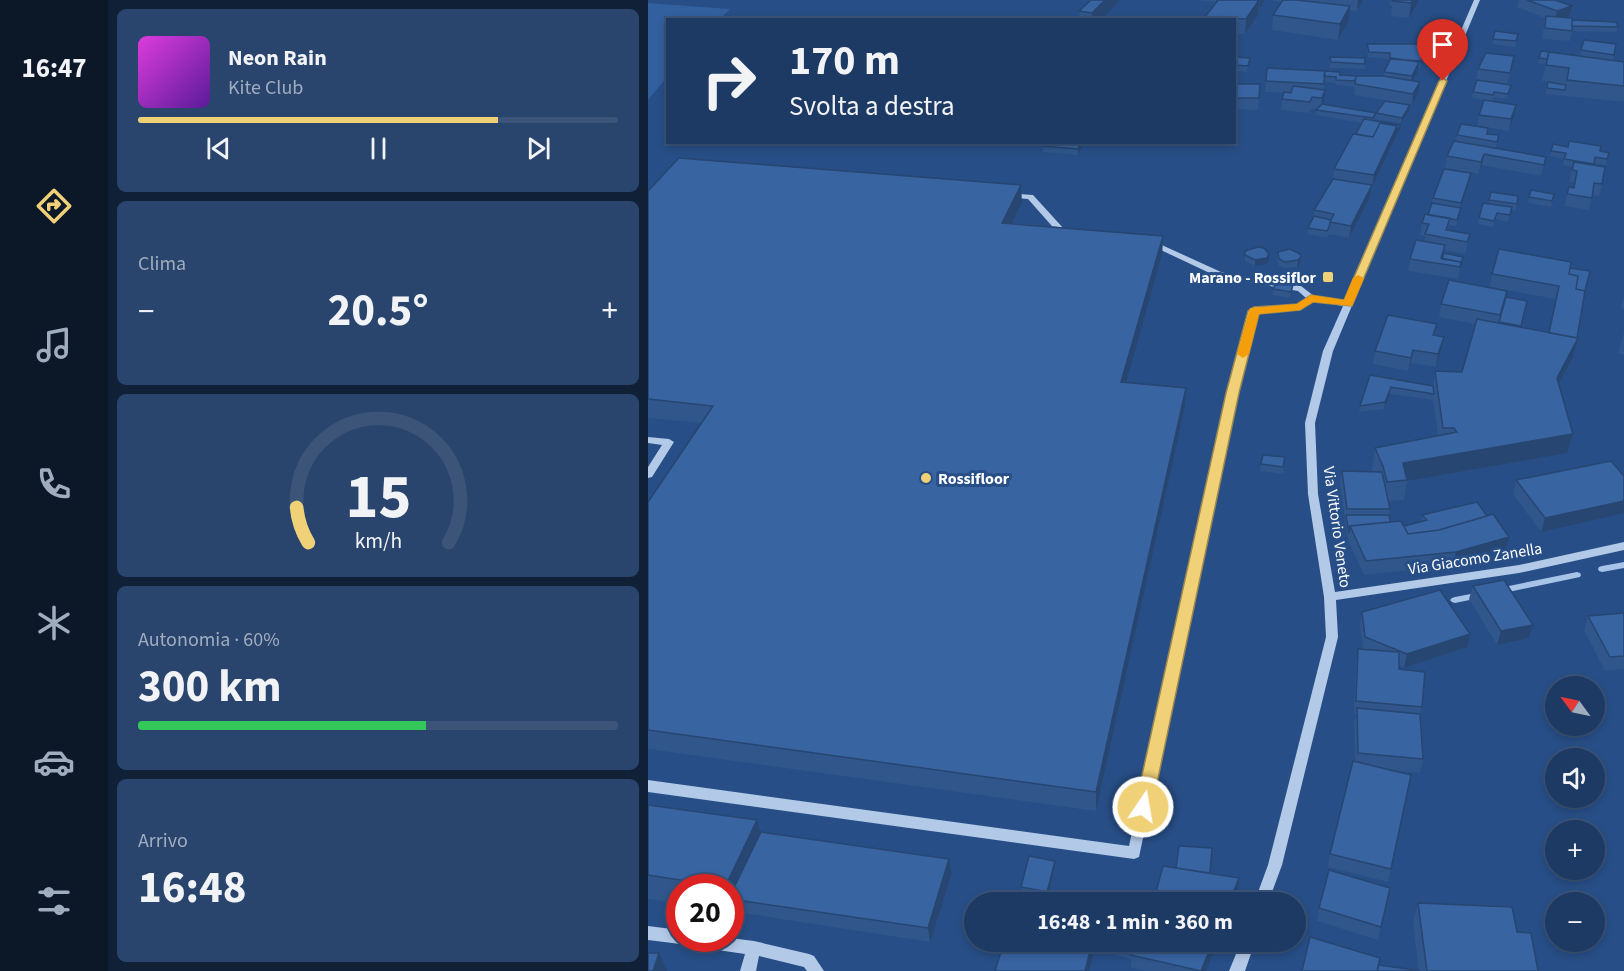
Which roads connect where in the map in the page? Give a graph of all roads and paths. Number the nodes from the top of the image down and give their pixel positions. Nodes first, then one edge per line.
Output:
1 (1477, 0) edge
2 (995, 194) edge
3 (1074, 234) edge
4 (1144, 243) edge
5 (1311, 298) junction
6 (1348, 304) junction
7 (648, 440) edge
8 (648, 475) edge
9 (1624, 546) edge
10 (1330, 597) junction
11 (648, 786) edge
12 (1265, 892) edge
13 (648, 933) edge
14 (666, 935) edge
15 (744, 947) edge
16 (754, 948) junction
17 (1244, 952) edge
18 (748, 971) edge
19 (816, 971) edge
20 (1237, 971) edge

1 - 6 street, Via Vittorio Veneto
2 - 3 street
4 - 5 street
5 - 6 street
5 - 11 street
6 - 10 street, Via Vittorio Veneto
7 - 8 street
9 - 10 street, Via Giacomo Zanella
10 - 12 street, Via Vittorio Veneto
13 - 14 street
15 - 16 street
16 - 18 street
16 - 19 street
17 - 20 street

